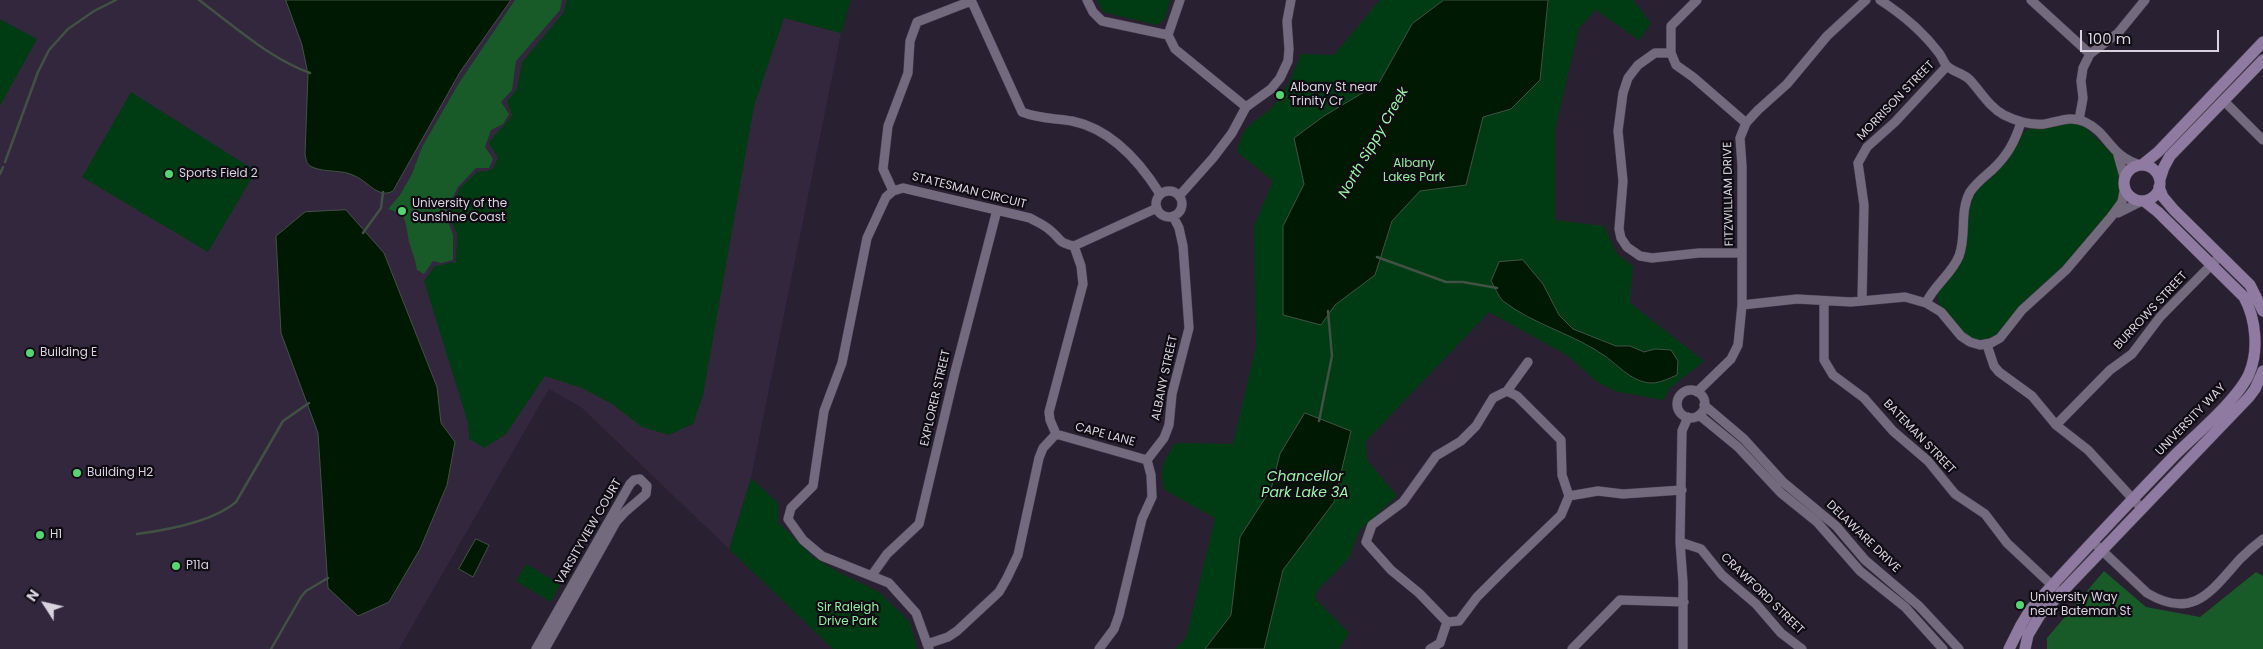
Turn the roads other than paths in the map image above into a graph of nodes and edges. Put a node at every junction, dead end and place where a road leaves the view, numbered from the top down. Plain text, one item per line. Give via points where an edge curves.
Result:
1 (1087, 0) edge
2 (1180, 0) edge
3 (1291, 0) edge
4 (1696, 0) edge
5 (1866, 0) edge
6 (1880, 0) edge
7 (2031, 0) edge
8 (2145, 0) edge
9 (971, 1) edge
10 (1168, 36) junction
11 (2263, 42) edge
12 (1671, 53) junction
13 (2090, 54) junction
14 (2263, 60) edge
15 (1947, 66) junction
16 (2215, 92) junction
17 (2224, 101) junction
18 (1246, 106) junction
19 (2079, 120) junction
20 (2021, 122) junction
21 (1746, 123) junction
22 (2263, 140) edge
23 (2118, 155) junction
24 (2141, 165) junction
25 (2125, 183) junction
26 (2160, 183) junction
27 (893, 191) junction
28 (1160, 194) junction
29 (1180, 195) junction
30 (2143, 201) junction
31 (1157, 208) junction
32 (997, 210) junction
33 (1173, 216) junction
34 (2111, 217) junction
35 (1074, 246) junction
36 (1742, 253) junction
37 (2220, 256) junction
38 (2212, 264) junction
39 (1824, 301) junction
40 (1862, 301) junction
41 (1926, 303) junction
42 (1742, 304) junction
43 (2263, 310) edge
44 (1987, 344) junction
45 (1528, 362) dead end
46 (2250, 369) junction
47 (2263, 372) edge
48 (1507, 392) junction
49 (1697, 392) junction
50 (1704, 405) junction
51 (1699, 415) junction
52 (1688, 418) junction
53 (2056, 425) junction
54 (1056, 434) junction
55 (1148, 460) junction
56 (1682, 490) junction
57 (1569, 496) junction
58 (2132, 499) junction
59 (2142, 509) junction
60 (614, 520) junction
61 (2263, 538) edge
62 (2093, 542) junction
63 (1680, 546) junction
64 (2102, 550) junction
65 (872, 576) junction
66 (2056, 590) junction
67 (1684, 602) junction
68 (563, 609) junction
69 (1447, 622) junction
70 (928, 647) edge
71 (536, 649) edge
72 (545, 649) edge
73 (1099, 649) edge
74 (1430, 649) edge
75 (1572, 649) edge
76 (1683, 649) edge
77 (1802, 649) edge
78 (1943, 649) edge
79 (1959, 649) edge
80 (2009, 649) edge
81 (2025, 649) edge

1 - 10 street via 1102,21
2 - 10 street
3 - 18 street via 1287,21 1290,49 1284,70 1275,85
4 - 12 street via 1671,26
5 - 21 street via 1827,36 1787,84
6 - 15 street via 1901,13
7 - 13 street
8 - 13 street via 2118,32
9 - 27 street via 916,22 910,41 908,73 888,126 883,169
9 - 28 street via 1022,112 1037,118 1073,122 1106,134 1137,164
10 - 18 street via 1175,49
11 - 16 street
12 - 21 street via 1676,65
12 - 36 street via 1655,53 1643,61 1632,71 1622,93 1618,131 1623,181 1621,238 1640,256 1652,258
13 - 19 street via 2083,68
14 - 17 street
15 - 20 street via 1968,78 1999,112
15 - 40 street, MORRISON STREET via 1867,147 1858,163 1864,206
16 - 17 street
16 - 24 street
17 - 22 street
17 - 26 street via 2170,156
18 - 29 street via 1232,133
19 - 20 street via 2041,124
19 - 23 street via 2093,127
20 - 41 street via 2010,149 1970,194 1964,209 1963,244 1958,258
21 - 36 street, FITZWILLIAM DRIVE via 1740,138
23 - 24 street
23 - 25 street
24 - 25 street via 2131,169
24 - 26 street via 2153,169
25 - 30 street via 2131,197
25 - 34 street via 2122,202
26 - 30 street via 2154,196
26 - 37 street via 2168,204
27 - 32 street, STATESMAN CIRCUIT via 903,188
27 - 65 street via 886,197 867,238 842,362 824,411 813,486 791,508 788,519 803,540 822,556
28 - 29 street via 1171,190
28 - 31 street
29 - 33 street via 1182,206
30 - 34 street
30 - 38 street, UNIVERSITY WAY
31 - 33 street via 1163,215
31 - 35 street
32 - 35 street, STATESMAN CIRCUIT via 1030,218 1053,232 1061,243
32 - 65 street, EXPLORER STREET via 919,524 886,554
33 - 55 street, ALBANY STREET via 1183,246 1189,328 1172,394 1169,425
34 - 44 street via 2062,274 2022,310 2000,338
35 - 54 street via 1082,266 1083,284 1049,412
36 - 42 street, FITZWILLIAM DRIVE
37 - 38 street, BURROWS STREET
37 - 43 street via 2250,285
38 - 46 street, UNIVERSITY WAY via 2248,305 2254,346
38 - 53 street, BURROWS STREET via 2160,317 2132,354 2110,370
39 - 40 street
39 - 42 street via 1797,299
39 - 66 street, BATEMAN STREET via 1824,360 1834,375 1864,398 1893,431 1928,461 1955,494 1985,514 2007,543
40 - 41 street via 1905,296
41 - 44 street via 1945,315 1965,340 1973,344
42 - 49 street, FITZWILLIAM DRIVE via 1738,345 1731,359
44 - 53 street via 1999,372 2032,396
45 - 48 street
46 - 47 street
46 - 58 street, UNIVERSITY WAY via 2237,392
47 - 59 street, UNIVERSITY WAY via 2250,397
48 - 57 street via 1517,396 1561,440 1562,475
48 - 69 street via 1494,398 1476,426 1461,441 1436,456 1402,502 1372,526 1366,542
49 - 50 street via 1702,396
49 - 52 street via 1684,392 1678,400 1678,409
50 - 51 street
50 - 79 street, DELAWARE DRIVE via 1744,439 1783,482 1836,526 1865,560 1919,606
51 - 52 street
51 - 78 street, DELAWARE DRIVE via 1738,447 1773,487 1817,522 1860,571 1905,607
52 - 56 street via 1682,431
53 - 58 street via 2088,450
54 - 55 street, CAPE LANE
54 - 70 street via 1043,448 1039,458 1018,555 998,592 957,631
55 - 73 street via 1152,498 1142,519 1120,615
56 - 57 street via 1623,494 1598,490
56 - 63 street
57 - 69 street via 1561,515 1477,597 1459,621
58 - 59 street
58 - 62 street, UNIVERSITY WAY
59 - 64 street, UNIVERSITY WAY
60 - 60 street, VARSITYVIEW COURT via 630,484 640,479 647,486 646,494
60 - 68 street, VARSITYVIEW COURT
61 - 64 street via 2242,556 2209,594 2188,603 2156,599
62 - 64 street
62 - 66 street, UNIVERSITY WAY
63 - 67 street
63 - 77 street, CRAWFORD STREET via 1700,548 1722,575 1756,604 1781,633
64 - 66 street, UNIVERSITY WAY
65 - 70 street via 889,583 916,614
66 - 80 street, UNIVERSITY WAY via 2027,614
66 - 81 street, UNIVERSITY WAY via 2034,623
67 - 75 street via 1620,600
67 - 76 street
68 - 71 street, VARSITYVIEW COURT
68 - 72 street, VARSITYVIEW COURT
69 - 74 street via 1440,643

